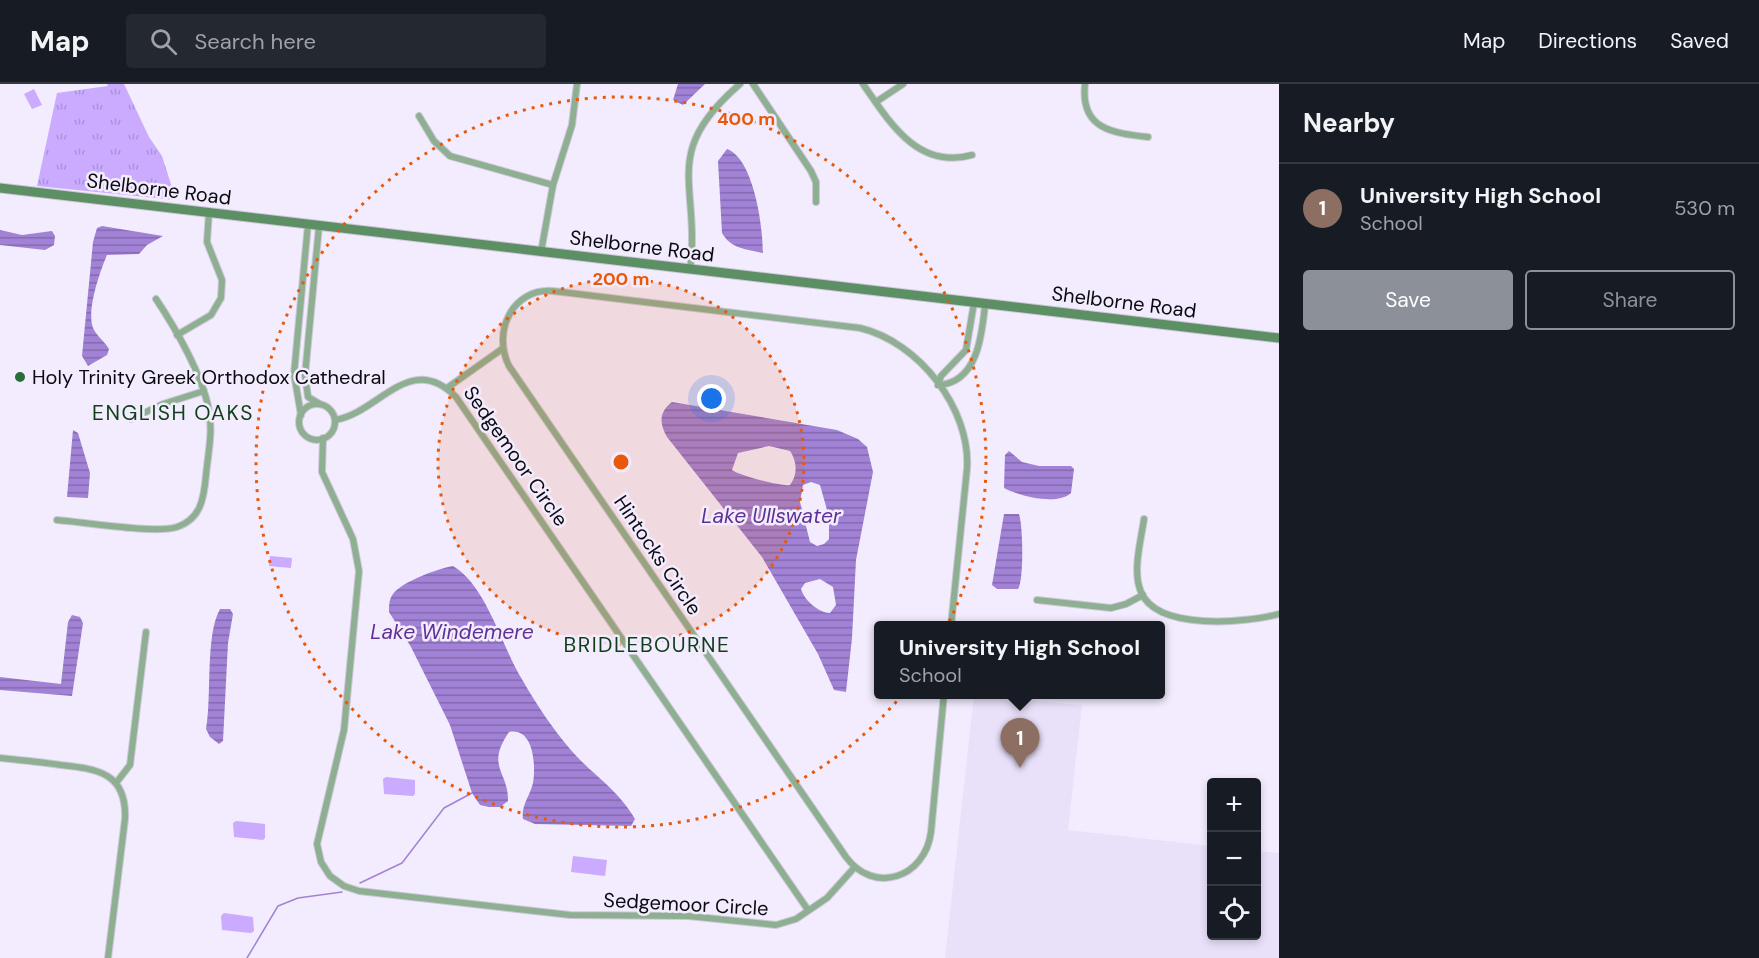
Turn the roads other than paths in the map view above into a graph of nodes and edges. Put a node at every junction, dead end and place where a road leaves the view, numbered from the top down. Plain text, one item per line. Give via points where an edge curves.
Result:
1 (577, 84) edge
2 (740, 84) edge
3 (753, 84) edge
4 (863, 84) edge
5 (903, 84) edge
6 (1084, 84) edge
7 (876, 102) junction
8 (419, 116) dead end
9 (1148, 137) dead end
10 (972, 154) dead end
11 (553, 185) junction
12 (0, 188) edge
13 (816, 202) dead end
14 (208, 212) junction
15 (308, 224) junction
16 (319, 226) junction
17 (541, 252) junction
18 (690, 270) junction
19 (156, 299) dead end
20 (974, 303) junction
21 (985, 305) junction
22 (177, 334) junction
23 (1279, 339) edge
24 (502, 349) junction
25 (938, 385) junction
26 (447, 388) junction
27 (204, 391) junction
28 (320, 404) junction
29 (301, 415) junction
30 (131, 419) dead end
31 (335, 420) junction
32 (323, 438) junction
33 (1144, 519) dead end
34 (57, 520) dead end
35 (1143, 595) junction
36 (1037, 600) dead end
37 (1279, 614) edge
38 (951, 621) edge
39 (146, 632) dead end
40 (944, 699) edge
41 (0, 758) edge
42 (116, 783) junction
43 (854, 868) junction
44 (808, 910) junction
45 (108, 958) edge

1 - 11 street via 572,125
2 - 18 street via 706,118 690,152
3 - 13 street via 811,171 816,182
4 - 7 street
5 - 7 street
6 - 9 street via 1085,105 1098,125 1116,133
7 - 10 street via 896,131 921,150 950,158
8 - 11 street via 430,137 450,156
11 - 17 street
12 - 14 street, Shelborne Road
14 - 15 street, Shelborne Road
14 - 22 street via 207,242 222,280 220,298 211,315
15 - 16 street, Shelborne Road
15 - 29 street via 294,374
16 - 17 street, Shelborne Road
16 - 28 street via 305,375 308,397
17 - 18 street, Shelborne Road
18 - 20 street, Shelborne Road
19 - 22 street
20 - 21 street, Shelborne Road
20 - 25 street via 966,350 941,376
21 - 23 street, Shelborne Road
21 - 25 street via 977,354 948,385
22 - 27 street
24 - 25 street via 505,322 514,308 535,293 553,291 868,330 902,346
24 - 26 street
24 - 43 street, Hintocks Circle via 516,375
25 - 38 street via 960,419 967,451
26 - 31 street, Sedgemoor Circle via 428,381 406,382 350,416
26 - 44 street, Sedgemoor Circle via 460,401
27 - 30 street
27 - 34 street via 210,430 204,495 200,509 189,520 166,529
28 - 29 street via 307,408
28 - 31 street via 328,408
29 - 32 street via 303,432 310,438
31 - 32 street via 333,429
32 - 44 street, Sedgemoor Circle via 322,472 353,539 359,571 344,730 317,838 318,855 330,876 359,891 570,915 688,916 776,925 796,919
33 - 35 street via 1137,576
35 - 36 street via 1111,608
35 - 37 street via 1154,608 1172,616 1235,622
39 - 42 street via 130,765
40 - 43 street via 926,851 911,869 894,877 872,876
41 - 42 street via 93,769
42 - 45 street via 125,812
43 - 44 street via 831,894

